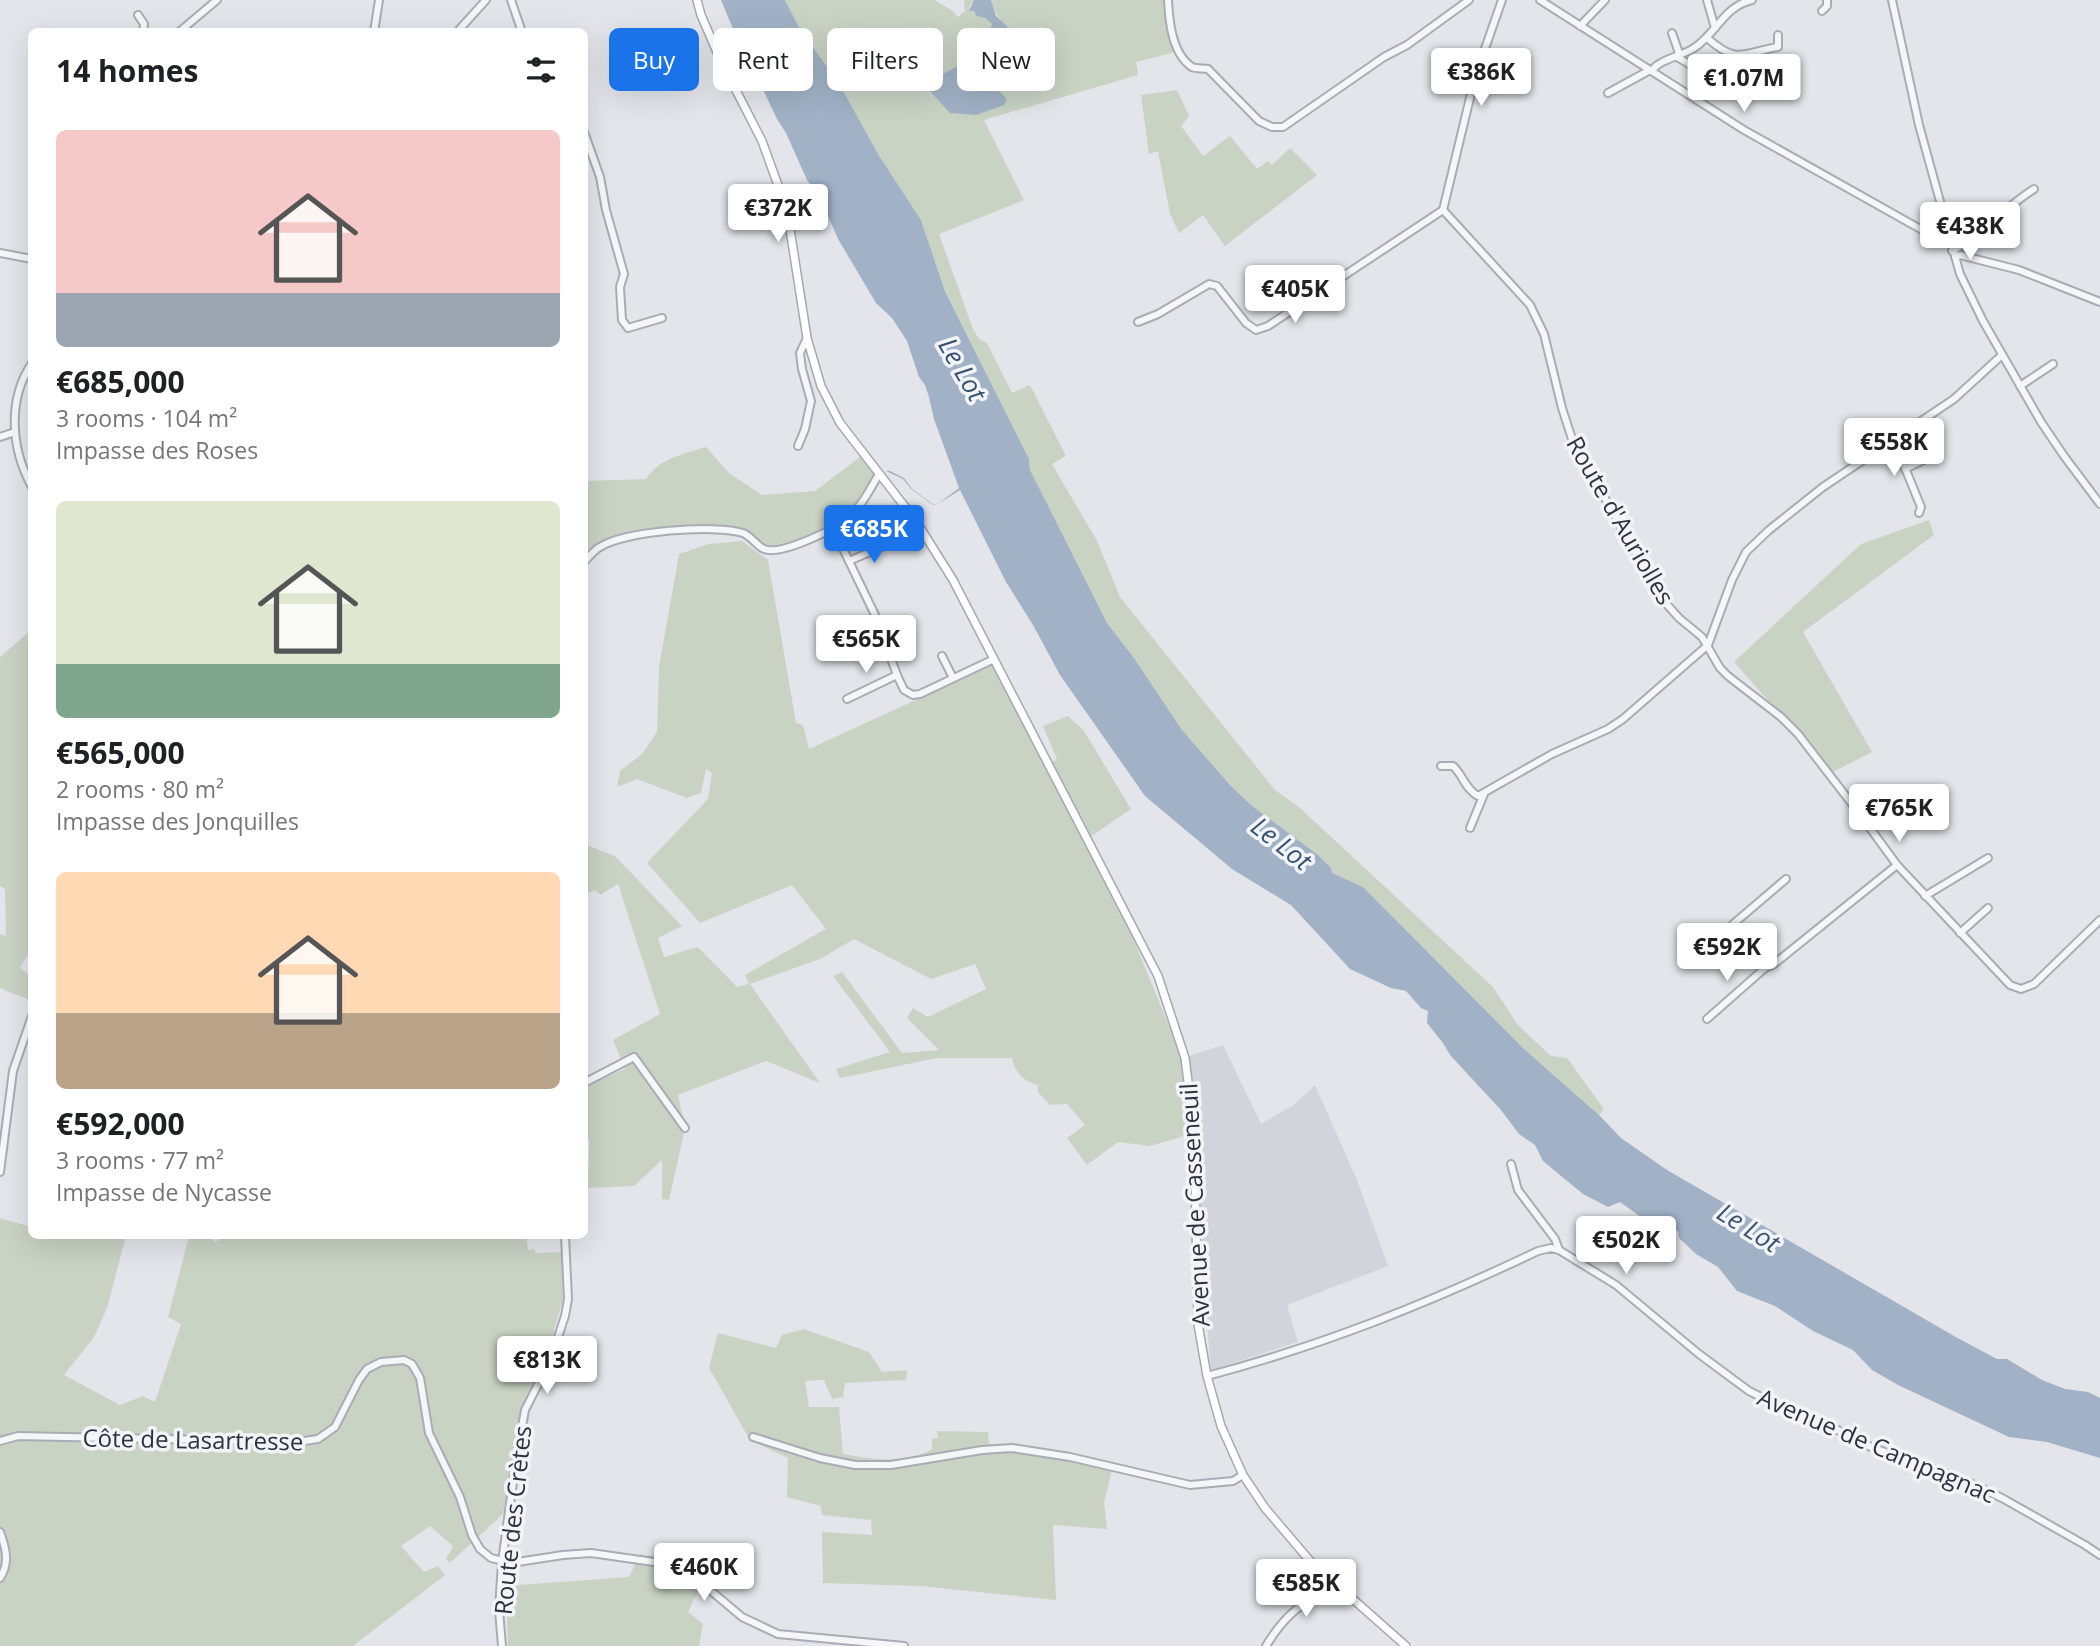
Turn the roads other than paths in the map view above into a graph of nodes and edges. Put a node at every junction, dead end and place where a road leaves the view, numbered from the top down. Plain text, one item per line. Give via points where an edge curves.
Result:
1 (217, 0) edge
2 (379, 0) edge
3 (486, 0) edge
4 (511, 0) edge
5 (696, 0) edge
6 (1168, 0) edge
7 (1469, 0) edge
8 (1502, 0) edge
9 (1540, 0) edge
10 (1605, 0) edge
11 (1707, 0) edge
12 (1752, 0) edge
13 (1826, 0) edge
14 (1892, 0) edge
15 (1822, 11) dead end
16 (138, 15) dead end
17 (1580, 26) junction
18 (144, 28) edge
19 (184, 28) edge
20 (375, 28) edge
21 (461, 28) edge
22 (521, 28) edge
23 (1715, 28) junction
24 (1672, 33) dead end
25 (1778, 34) dead end
26 (1707, 38) junction
27 (1678, 56) junction
28 (1694, 67) dead end
29 (1650, 71) junction
30 (1608, 93) dead end
31 (588, 143) edge
32 (2034, 189) dead end
33 (1443, 210) junction
34 (1950, 242) junction
35 (0, 253) edge
36 (1954, 254) junction
37 (28, 258) edge
38 (2100, 302) edge
39 (662, 318) dead end
40 (1138, 322) dead end
41 (807, 338) junction
42 (2002, 355) junction
43 (2053, 364) dead end
44 (28, 370) edge
45 (2020, 386) junction
46 (15, 432) junction
47 (0, 437) edge
48 (1894, 441) junction
49 (798, 446) dead end
50 (1936, 454) dead end
51 (1905, 469) junction
52 (879, 474) junction
53 (28, 477) edge
54 (2100, 504) edge
55 (1919, 513) dead end
56 (833, 528) junction
57 (888, 544) dead end
58 (588, 558) edge
59 (849, 561) junction
60 (877, 620) junction
61 (833, 640) dead end
62 (1708, 645) junction
63 (942, 656) dead end
64 (994, 659) junction
65 (897, 676) junction
66 (953, 678) junction
67 (847, 699) dead end
68 (1441, 766) dead end
69 (1484, 794) junction
70 (1470, 828) dead end
71 (1988, 858) dead end
72 (1897, 865) junction
73 (1786, 879) dead end
74 (1925, 896) junction
75 (1988, 908) dead end
76 (2100, 920) edge
77 (1960, 933) junction
78 (1765, 968) junction
79 (1707, 1019) dead end
80 (28, 1027) edge
81 (588, 1081) edge
82 (685, 1128) dead end
83 (1511, 1164) dead end
84 (0, 1172) edge
85 (565, 1239) edge
86 (1559, 1250) junction
87 (1207, 1376) junction
88 (752, 1437) dead end
89 (0, 1441) edge
90 (1243, 1475) junction
91 (0, 1532) edge
92 (2100, 1555) edge
93 (502, 1562) junction
94 (0, 1578) edge
95 (1336, 1583) junction
96 (502, 1646) edge
97 (904, 1646) edge
98 (1266, 1646) edge
99 (1406, 1646) edge

1 - 19 street
2 - 20 street
3 - 21 street
4 - 22 street
5 - 41 main road, Avenue de Casseneuil via 762,141 787,211
6 - 7 street via 1173,37 1189,65 1208,69 1259,121 1272,127 1283,127
8 - 33 street via 1475,77
9 - 17 street
10 - 17 street
11 - 23 street
12 - 23 street via 1726,13
13 - 15 street
14 - 34 street
16 - 18 street
17 - 29 street
23 - 26 street
24 - 27 street
25 - 26 street via 1778,47 1743,56 1733,56
26 - 27 street
27 - 28 street
27 - 29 street
29 - 30 street
29 - 34 street via 1744,131
31 - 39 street via 624,274 622,320 628,328
32 - 36 street
33 - 40 street via 1268,326 1256,330 1246,323 1217,286 1209,284
33 - 62 street, Route d'Auriolles via 1530,305 1544,334 1573,442 1662,599
34 - 36 street
35 - 37 street
36 - 38 street via 2019,271
36 - 42 street via 1969,294
41 - 49 street via 800,353 811,401
41 - 52 main road, Avenue de Casseneuil via 821,386 840,423
42 - 45 street
42 - 48 street via 1954,399
43 - 45 street
44 - 46 street via 19,385
45 - 54 street
46 - 47 street
46 - 53 street
48 - 51 street
48 - 62 street via 1797,506 1746,552
50 - 51 street
51 - 55 street via 1921,507
52 - 56 street via 859,506
52 - 64 main road, Avenue de Casseneuil via 952,578
56 - 58 street via 784,550 764,549 744,533 703,529 646,533 600,547
56 - 59 street
57 - 59 street
59 - 60 street
60 - 61 street
60 - 65 street
62 - 69 street via 1608,729 1552,754
62 - 72 street, Route d'Auriolles via 1728,676 1798,734
63 - 66 street
64 - 66 street
64 - 87 main road, Avenue de Casseneuil via 1158,976 1185,1058 1194,1128 1198,1324
65 - 66 street via 905,691 913,695
65 - 67 street
68 - 69 street via 1452,766 1474,794
69 - 70 street
71 - 74 street
72 - 74 street, Route d'Auriolles
72 - 78 street
73 - 78 street via 1732,925 1731,934
74 - 77 street, Route d'Auriolles
75 - 77 street
76 - 77 street, Route d'Auriolles via 2034,984 2021,989 2010,985
78 - 79 street
80 - 84 street via 13,1070
81 - 82 street via 634,1057
83 - 86 street via 1518,1190
85 - 93 street, Route des Crètes via 565,1316 550,1361 525,1410
86 - 87 street via 1538,1251 1336,1338
86 - 92 street, Avenue de Campagnac via 1616,1285 1749,1391 1871,1447 1964,1480
87 - 90 main road, Avenue de Casseneuil via 1221,1426
88 - 90 street via 855,1465 891,1465 1012,1448 1190,1485 1233,1481
89 - 93 street, Côte de Lasartresse via 18,1436 312,1441 335,1427 367,1369 389,1360 404,1360 420,1378 429,1433 460,1497 475,1542 486,1555
90 - 95 main road, Avenue de Casseneuil via 1311,1562
91 - 94 street via 6,1555
93 - 96 street, Route des Crètes
93 - 97 street via 591,1553 662,1563 691,1574 742,1617 778,1634
95 - 98 street via 1292,1612
95 - 99 main road, Avenue de Casseneuil

